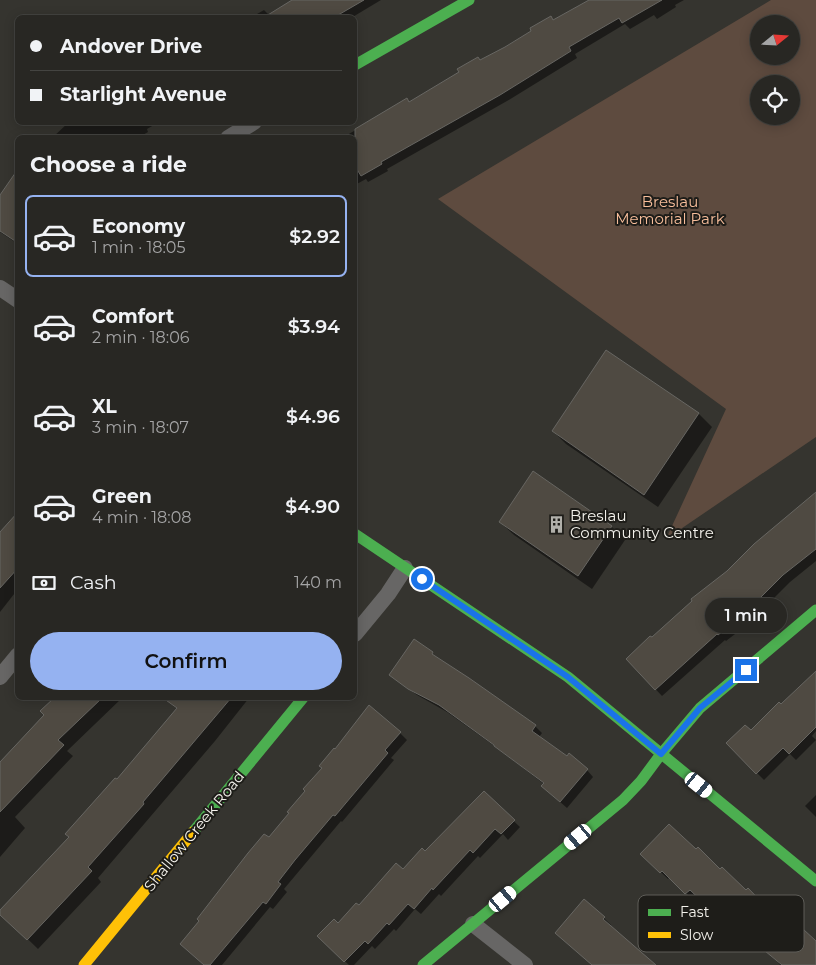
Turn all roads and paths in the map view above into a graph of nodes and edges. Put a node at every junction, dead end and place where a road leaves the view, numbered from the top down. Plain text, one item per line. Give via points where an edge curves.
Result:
1 (470, 0) edge
2 (357, 64) edge
3 (249, 125) edge
4 (233, 135) edge
5 (0, 288) edge
6 (15, 298) edge
7 (357, 535) edge
8 (405, 568) junction
9 (816, 610) edge
10 (357, 632) edge
11 (15, 659) edge
12 (0, 677) edge
13 (301, 700) edge
14 (661, 754) junction
15 (816, 881) edge
16 (473, 924) junction
17 (84, 965) edge
18 (423, 965) edge
19 (525, 965) edge

1 - 2 street
3 - 4 street
5 - 6 street
7 - 8 street
8 - 10 street
8 - 14 street via 568,677
9 - 14 street via 700,708
11 - 12 street
13 - 17 street, Shallow Creek Road
14 - 15 street
14 - 16 street via 623,800
16 - 18 street
16 - 19 street

